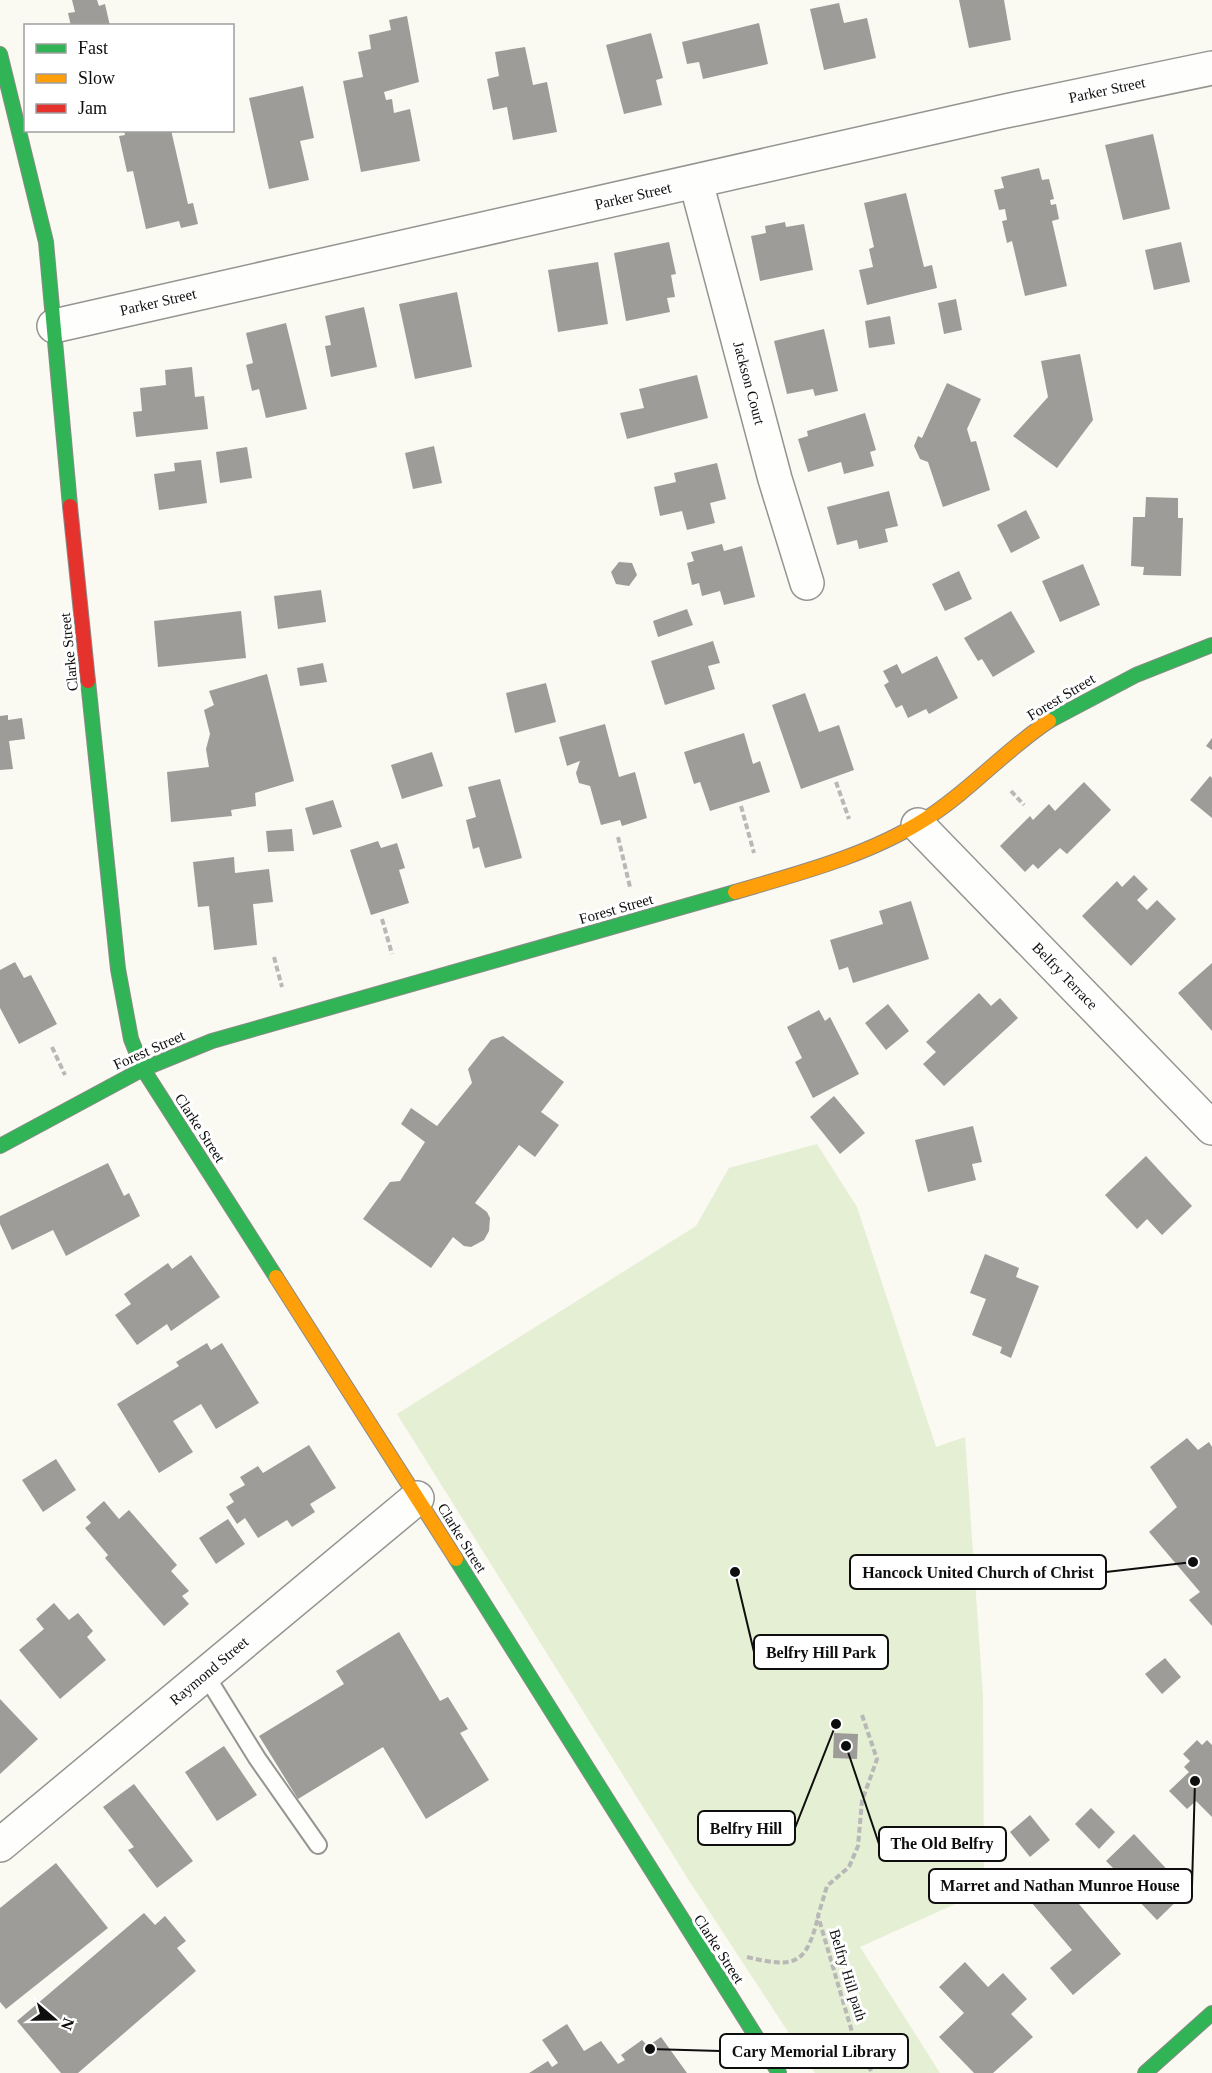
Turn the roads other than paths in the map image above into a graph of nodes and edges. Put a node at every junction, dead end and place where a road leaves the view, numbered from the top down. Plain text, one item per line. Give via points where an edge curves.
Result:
1 (0, 54) edge
2 (1212, 68) edge
3 (696, 182) junction
4 (54, 327) junction
5 (807, 583) dead end
6 (1212, 645) edge
7 (918, 825) junction
8 (143, 1069) junction
9 (1212, 1128) edge
10 (0, 1146) edge
11 (417, 1498) junction
12 (205, 1674) junction
13 (0, 1845) edge
14 (318, 1845) dead end
15 (1212, 2013) edge
16 (779, 2073) edge
17 (1145, 2073) edge

1 - 4 street, Clarke Street via 46,242
2 - 3 street, Parker Street
3 - 4 street, Parker Street
3 - 5 street, Jackson Court via 775,479
4 - 8 street, Clarke Street via 118,969 126,1018
6 - 7 street, Forest Street via 1124,679 1040,727
7 - 8 street, Forest Street via 879,844 793,875 212,1041
7 - 9 street, Belfry Terrace
8 - 10 street, Forest Street
8 - 11 street, Clarke Street
11 - 12 street, Raymond Street
11 - 16 street, Clarke Street
12 - 13 street, Raymond Street
12 - 14 lane
15 - 17 street

